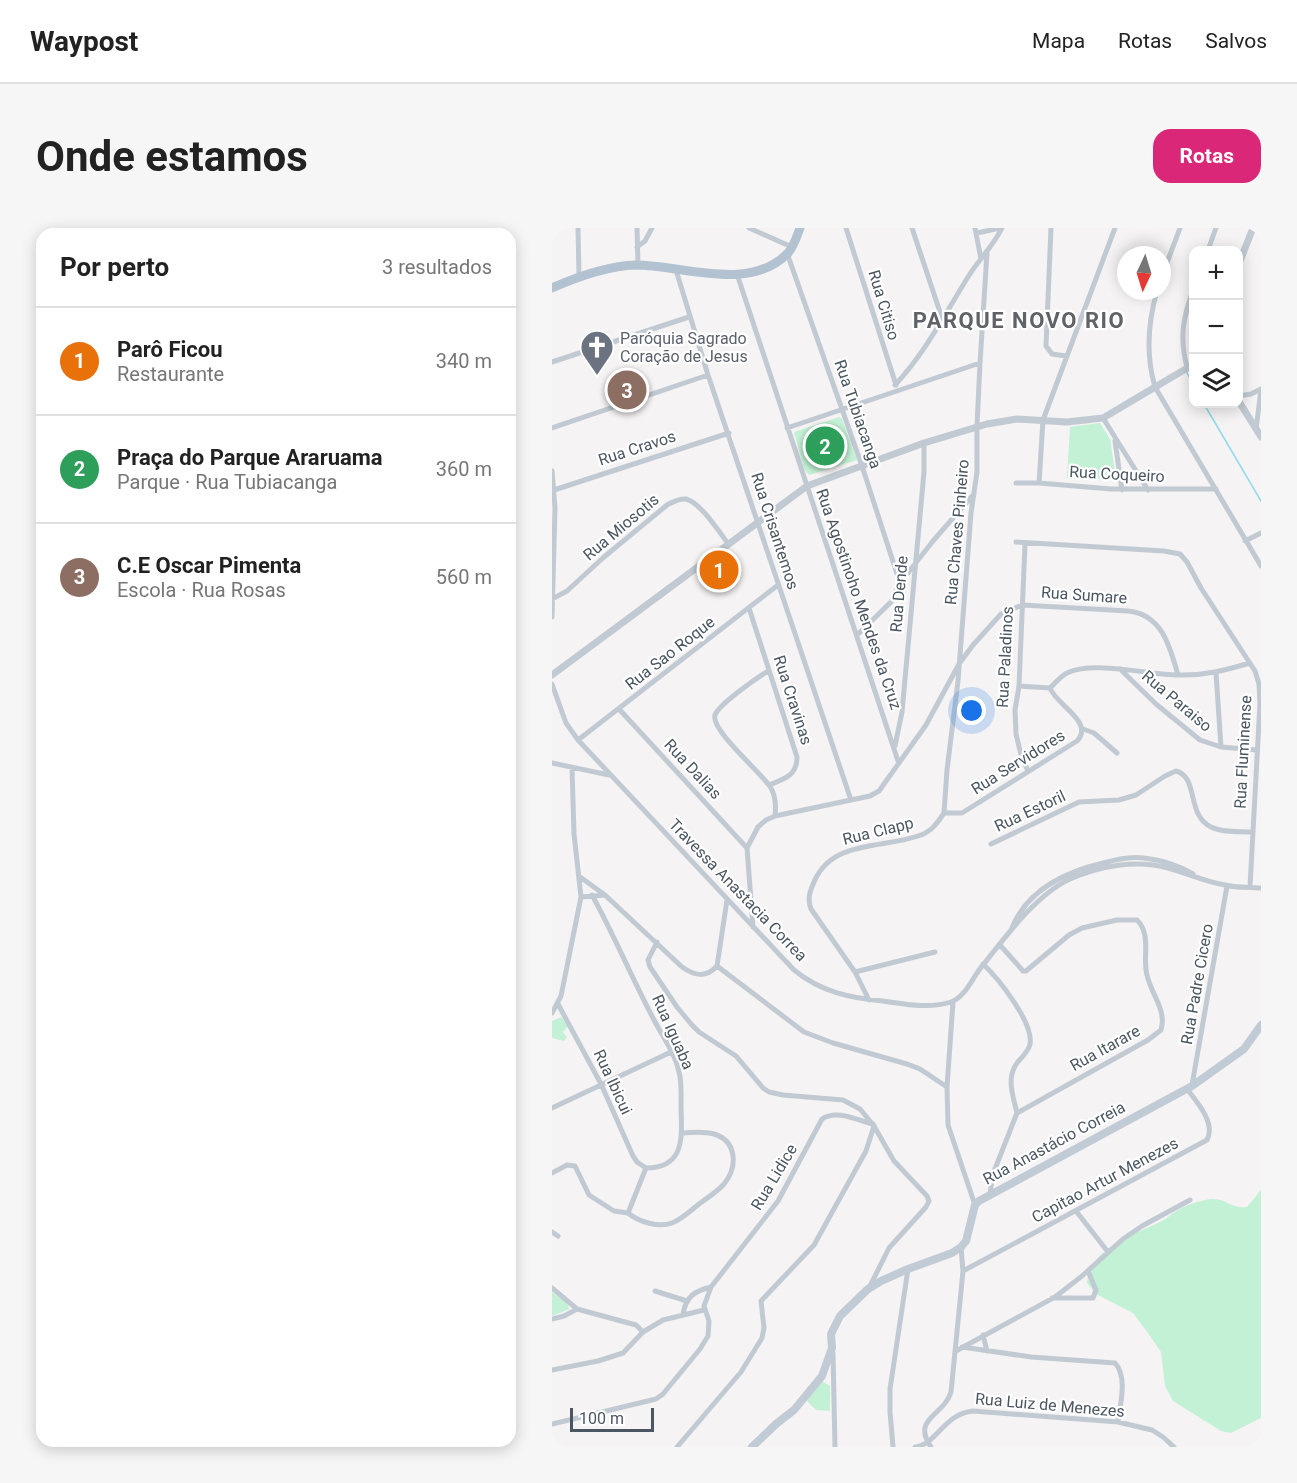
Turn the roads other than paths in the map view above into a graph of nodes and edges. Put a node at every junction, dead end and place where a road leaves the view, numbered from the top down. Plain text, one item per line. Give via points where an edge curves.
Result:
1 (578, 228) edge
2 (637, 228) edge
3 (652, 228) edge
4 (748, 228) edge
5 (800, 228) edge
6 (912, 228) edge
7 (1001, 228) edge
8 (1051, 228) edge
9 (1115, 228) edge
10 (1180, 228) edge
11 (1216, 228) edge
12 (1253, 228) edge
13 (854, 229) edge
14 (990, 229) edge
15 (847, 231) edge
16 (976, 231) edge
17 (1209, 246) edge
18 (637, 247) junction
19 (790, 250) junction
20 (1171, 252) edge
21 (987, 253) junction
22 (1243, 255) edge
23 (981, 259) junction
24 (638, 265) junction
25 (676, 270) junction
26 (737, 274) junction
27 (579, 277) junction
28 (552, 288) edge
29 (1155, 300) edge
30 (1190, 300) edge
31 (690, 317) junction
32 (942, 318) junction
33 (1066, 357) junction
34 (552, 362) edge
35 (980, 363) junction
36 (1189, 364) edge
37 (1189, 367) edge
38 (708, 375) junction
39 (896, 387) junction
40 (1155, 387) junction
41 (1261, 389) edge
42 (1243, 397) edge
43 (1243, 405) edge
44 (841, 409) junction
45 (1103, 418) junction
46 (1043, 420) junction
47 (977, 426) junction
48 (552, 428) edge
49 (788, 428) junction
50 (1256, 429) junction
51 (729, 433) junction
52 (1261, 437) edge
53 (1115, 439) junction
54 (924, 443) junction
55 (862, 466) junction
56 (552, 471) edge
57 (1016, 483) dead end
58 (1039, 483) junction
59 (807, 486) junction
60 (1216, 489) junction
61 (554, 490) junction
62 (1122, 490) junction
63 (1148, 490) junction
64 (974, 494) junction
65 (958, 510) junction
66 (971, 513) junction
67 (759, 523) junction
68 (1261, 533) edge
69 (553, 538) edge
70 (1245, 541) junction
71 (917, 542) junction
72 (1016, 542) dead end
73 (1025, 544) junction
74 (729, 545) junction
75 (929, 546) junction
76 (915, 564) junction
77 (1261, 566) edge
78 (900, 583) junction
79 (778, 585) junction
80 (553, 599) edge
81 (1022, 604) junction
82 (749, 608) junction
83 (552, 617) edge
84 (857, 636) junction
85 (1250, 663) junction
86 (959, 664) junction
87 (1120, 669) junction
88 (768, 671) junction
89 (1216, 673) junction
90 (552, 675) edge
91 (1178, 675) junction
92 (552, 684) edge
93 (1019, 686) junction
94 (1050, 688) junction
95 (619, 710) junction
96 (1083, 729) junction
97 (578, 740) junction
98 (895, 747) junction
99 (1221, 747) junction
100 (1257, 750) junction
101 (1117, 753) dead end
102 (898, 761) junction
103 (552, 764) edge
104 (572, 768) junction
105 (1028, 771) junction
106 (611, 776) junction
107 (769, 785) junction
108 (851, 800) junction
109 (944, 813) junction
110 (775, 816) junction
111 (1253, 831) junction
112 (991, 844) dead end
113 (747, 848) junction
114 (580, 877) junction
115 (1227, 886) junction
116 (1250, 887) junction
117 (1261, 888) edge
118 (592, 895) junction
119 (605, 895) junction
120 (581, 897) junction
121 (727, 900) junction
122 (753, 927) junction
123 (657, 942) junction
124 (1000, 945) junction
125 (935, 952) dead end
126 (983, 964) junction
127 (717, 966) junction
128 (855, 972) junction
129 (870, 1000) junction
130 (953, 1002) junction
131 (558, 1004) junction
132 (552, 1013) edge
133 (1260, 1030) edge
134 (671, 1052) junction
135 (600, 1084) junction
136 (947, 1087) junction
137 (1190, 1087) junction
138 (552, 1108) edge
139 (1017, 1113) junction
140 (874, 1125) junction
141 (682, 1133) junction
142 (646, 1168) junction
143 (552, 1173) edge
144 (990, 1194) junction
145 (1191, 1200) dead end
146 (975, 1205) junction
147 (1076, 1211) junction
148 (628, 1213) junction
149 (552, 1232) edge
150 (558, 1236) dead end
151 (961, 1247) junction
152 (1108, 1252) junction
153 (908, 1269) junction
154 (963, 1271) junction
155 (1088, 1271) junction
156 (711, 1287) junction
157 (552, 1288) edge
158 (868, 1289) junction
159 (655, 1291) dead end
160 (1052, 1298) junction
161 (687, 1301) junction
162 (704, 1308) junction
163 (577, 1309) junction
164 (683, 1314) junction
165 (552, 1319) edge
166 (643, 1332) junction
167 (983, 1335) junction
168 (957, 1336) junction
169 (968, 1344) junction
170 (962, 1347) junction
171 (832, 1348) junction
172 (956, 1351) junction
173 (987, 1351) junction
174 (552, 1370) edge
175 (1118, 1422) junction
176 (552, 1424) edge
177 (929, 1445) edge
178 (678, 1446) edge
179 (669, 1447) edge
180 (753, 1447) edge
181 (835, 1447) edge
182 (893, 1447) edge
183 (915, 1447) edge
184 (1174, 1447) edge

1 - 27 street
2 - 18 street
3 - 18 street
4 - 19 street
5 - 19 main road
6 - 32 street
7 - 14 street
7 - 21 street
8 - 33 street via 1046,346 1052,354
9 - 33 street
10 - 20 street
11 - 17 street
12 - 22 street
13 - 15 street
14 - 16 street
15 - 39 street, Rua Citiso
16 - 23 street
18 - 24 street
19 - 26 main road via 776,262
19 - 44 street, Rua Tubiacanga
21 - 23 street
21 - 35 street, Rua Chaves Pinheiro
23 - 32 street
24 - 25 main road
24 - 27 main road
25 - 26 main road
25 - 31 street, Rua Crisantemos
26 - 49 street, Rua Agostinoho Mendes da Cruz
27 - 28 main road
29 - 40 street via 1149,354
30 - 36 street via 1182,328 1183,354
31 - 34 street
31 - 38 street, Rua Crisantemos
32 - 39 street
33 - 46 street
35 - 39 street
35 - 47 street, Rua Chaves Pinheiro
37 - 40 street
38 - 48 street
38 - 51 street, Rua Crisantemos
39 - 44 street
40 - 45 street
40 - 60 street
41 - 42 street
41 - 50 street
43 - 50 street
44 - 49 street
44 - 55 street, Rua Tubiacanga
45 - 46 street via 1082,422
45 - 53 street
46 - 47 street via 1017,418
46 - 58 street
47 - 54 street
47 - 64 street, Rua Chaves Pinheiro
49 - 59 street, Rua Agostinoho Mendes da Cruz
50 - 52 street
51 - 61 street, Rua Cravos
51 - 67 street, Rua Crisantemos
53 - 62 street
53 - 63 street
54 - 55 street
54 - 71 street, Rua Dende
55 - 59 street
55 - 78 street, Rua Tubiacanga
56 - 61 street
57 - 58 street, Rua Coqueiro
58 - 62 street, Rua Coqueiro
59 - 67 street
59 - 84 street, Rua Agostinoho Mendes da Cruz
60 - 63 street, Rua Coqueiro
60 - 70 street
61 - 69 street
62 - 63 street, Rua Coqueiro
64 - 65 street
64 - 66 street, Rua Chaves Pinheiro
65 - 66 street
65 - 75 street
66 - 86 street, Rua Chaves Pinheiro
67 - 74 street
67 - 79 street, Rua Crisantemos
68 - 70 street
69 - 80 street
70 - 77 street
71 - 75 street
71 - 76 street, Rua Dende
72 - 73 street, Rua Fluminense
73 - 81 street, Rua Paladinos
73 - 85 street, Rua Fluminense via 1180,554
74 - 80 street, Rua Miosotis via 694,503 675,501
74 - 90 street
75 - 76 street
76 - 78 street
76 - 98 street, Rua Dende via 902,712
78 - 84 street via 891,602
79 - 82 street, Rua Sao Roque
79 - 108 street, Rua Crisantemos
80 - 83 street
81 - 86 street via 1001,614
81 - 91 street, Rua Sumare via 1145,615 1161,631
81 - 93 street, Rua Paladinos
82 - 88 street, Rua Cravinas
82 - 95 street, Rua Sao Roque
84 - 98 street, Rua Agostinoho Mendes da Cruz
85 - 89 street
85 - 100 street, Rua Fluminense via 1260,696
86 - 102 street via 926,725
86 - 109 street, Rua Chaves Pinheiro
87 - 91 street
87 - 94 street via 1070,672
87 - 99 street, Rua Paraiso via 1189,732 1205,743
88 - 107 street, Rua Cravinas via 797,757 792,774
88 - 107 street via 722,707 714,721
89 - 91 street
89 - 99 street
92 - 97 street, Travessa Anastacia Correa via 566,723
93 - 94 street
93 - 105 street, Rua Paladinos via 1016,734
94 - 96 street, Rua Servidores via 1054,698
95 - 97 street, Rua Sao Roque
95 - 113 street, Rua Dalias
96 - 101 street via 1094,733
96 - 105 street, Rua Servidores via 1077,741
97 - 106 street, Travessa Anastacia Correa
98 - 102 street, Rua Agostinoho Mendes da Cruz
99 - 100 street, Rua Paraiso
100 - 111 street, Rua Fluminense
102 - 108 street via 879,791
103 - 104 street
104 - 106 street
104 - 114 street
105 - 109 street, Rua Servidores via 962,813
106 - 121 street, Travessa Anastacia Correa
107 - 110 street
108 - 110 street
109 - 128 street, Rua Clapp via 925,834 843,852 826,862 819,872 808,896 811,909
110 - 113 street via 759,827
111 - 112 street, Rua Estoril via 1221,830 1206,824 1195,807 1188,779 1176,771 1136,795 1079,802
111 - 116 street, Rua Fluminense
113 - 122 street
114 - 119 street
114 - 120 street
115 - 116 street
115 - 124 street via 1174,865 1143,858 1089,866 1066,874 1041,890
115 - 137 street, Rua Padre Cicero
116 - 117 street
118 - 119 street
118 - 120 street
118 - 134 street, Rua Iguaba
119 - 123 street
120 - 131 street
121 - 122 street, Travessa Anastacia Correa
121 - 127 street
122 - 129 street, Travessa Anastacia Correa via 815,986
123 - 127 street via 690,972 706,974
123 - 140 street via 648,963 677,1007 699,1032 736,1056 763,1088 783,1095 843,1100 860,1109
124 - 126 street
124 - 139 street, Rua Itarare via 1026,971 1082,928 1137,920 1144,931 1146,975 1163,1017 1161,1030 1148,1040
125 - 128 street
126 - 130 street
126 - 139 street via 1020,1013 1030,1036 1030,1045 1011,1075
127 - 136 street via 804,1032 920,1069
128 - 129 street, Rua Clapp
129 - 130 street, Travessa Anastacia Correa via 921,1005
130 - 136 street
131 - 132 street
131 - 135 street, Rua Ibicui
133 - 137 main road, Rua Anastácio Correia via 1244,1049
134 - 135 street
134 - 141 street, Rua Iguaba via 680,1072
135 - 138 street
135 - 142 street, Rua Ibicui via 633,1156
136 - 146 street via 950,1132
137 - 144 main road, Rua Anastácio Correia
137 - 147 street, Capitao Artur Menezes via 1206,1117 1210,1130 1207,1140
139 - 144 street via 993,1174
140 - 156 street, Rua Lidice via 837,1115 822,1119 778,1201
140 - 158 street via 894,1161 928,1201 889,1248
140 - 178 street via 866,1151 814,1245 761,1302 762,1338 741,1372
141 - 142 street, Rua Iguaba via 673,1159 659,1167
141 - 148 street via 706,1132 724,1138 734,1155 725,1182 670,1223 642,1221
142 - 148 street
143 - 148 street via 575,1166 593,1198 614,1211
144 - 146 main road, Rua Anastácio Correia
145 - 152 street via 1142,1226
146 - 151 main road, Rua Anastácio Correia
147 - 152 street
147 - 154 street, Capitao Artur Menezes
149 - 150 street
151 - 153 main road
151 - 154 street
152 - 155 street
153 - 158 main road
153 - 182 street via 890,1389
154 - 168 street
155 - 160 street
155 - 160 street via 1096,1288 1094,1298
156 - 161 street, Rua Lidice via 694,1292
156 - 162 street, Rua Lidice
157 - 163 street
158 - 171 main road via 840,1316 831,1334
159 - 161 street
160 - 167 street
161 - 164 street
162 - 164 street
162 - 176 street via 708,1336 660,1397
163 - 165 street
163 - 166 street via 636,1325
164 - 166 street
166 - 174 street via 623,1353
167 - 169 street
167 - 173 street
168 - 169 street
168 - 172 street
169 - 170 street
170 - 172 street
170 - 173 street
171 - 180 main road via 822,1376 794,1410
171 - 181 street
172 - 177 street via 950,1396 924,1427
173 - 175 street via 1115,1364 1122,1381
175 - 177 street, Rua Luiz de Menezes via 973,1411 946,1423
175 - 184 street, Rua Luiz de Menezes via 1157,1432
177 - 183 street
178 - 179 street

